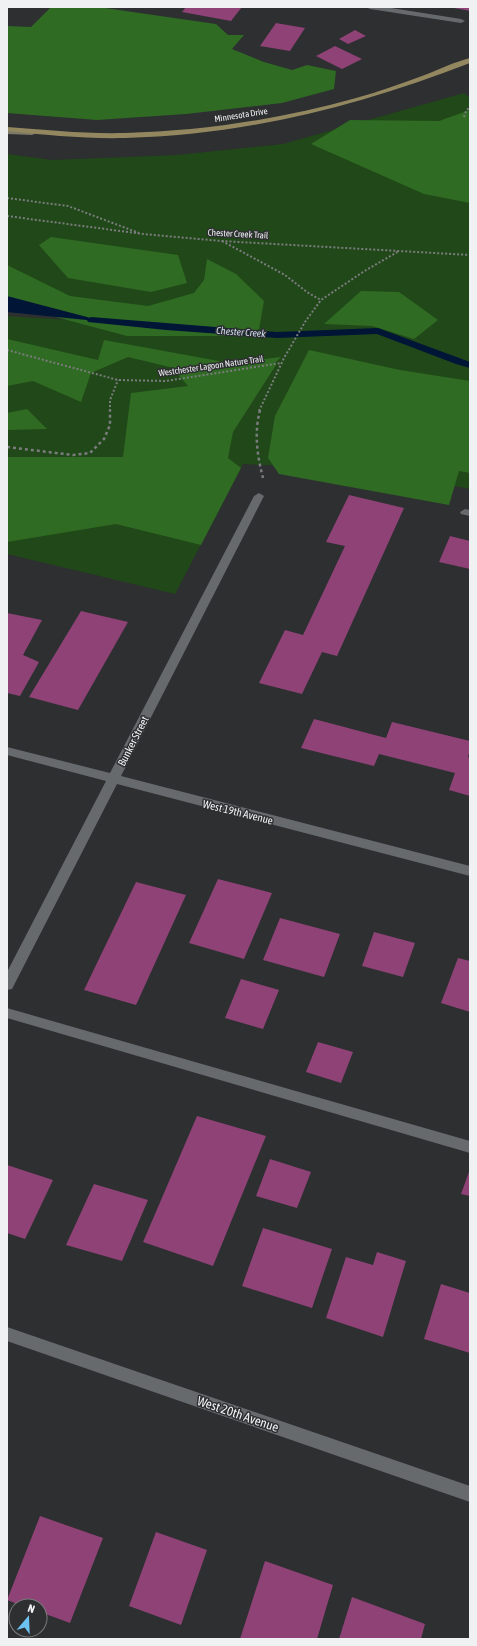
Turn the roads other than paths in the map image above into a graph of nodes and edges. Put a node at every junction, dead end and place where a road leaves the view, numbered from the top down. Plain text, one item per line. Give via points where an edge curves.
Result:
1 (370, 7) edge
2 (461, 21) dead end
3 (470, 60) edge
4 (7, 130) edge
5 (34, 133) joint
6 (259, 496) road end
7 (7, 751) edge
8 (113, 780) junction
9 (470, 871) edge
10 (7, 985) edge
11 (7, 1014) edge
12 (470, 1147) edge
13 (7, 1334) edge
14 (470, 1494) edge

1 - 2 street
3 - 5 main road, Minnesota Drive via 428,78 282,119 204,131 156,134
4 - 5 main road
6 - 8 street, Bunker Street
7 - 8 street, West 19th Avenue
8 - 9 street, West 19th Avenue
8 - 10 street, Bunker Street
11 - 12 street
13 - 14 street, West 20th Avenue

